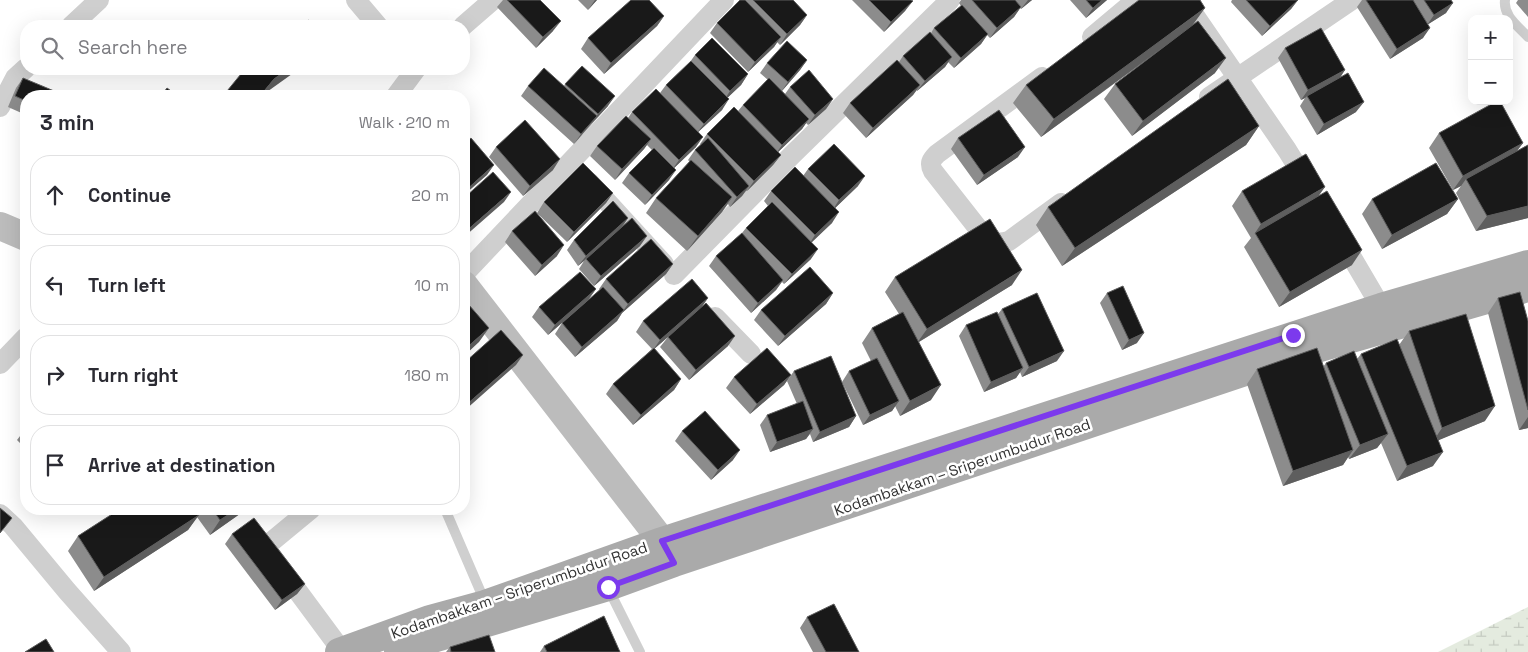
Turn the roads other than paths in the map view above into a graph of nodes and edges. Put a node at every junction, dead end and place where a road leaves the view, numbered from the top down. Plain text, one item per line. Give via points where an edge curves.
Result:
1 (99, 0) edge
2 (356, 0) edge
3 (493, 0) edge
4 (724, 0) edge
5 (950, 0) edge
6 (1136, 0) edge
7 (1184, 0) edge
8 (1352, 0) edge
9 (1505, 0) edge
10 (77, 20) edge
11 (373, 20) edge
12 (470, 21) edge
13 (1528, 37) edge
14 (1079, 49) edge
15 (1056, 67) edge
16 (20, 73) edge
17 (410, 75) edge
18 (1237, 77) junction
19 (400, 90) edge
20 (1198, 105) edge
21 (0, 107) edge
22 (570, 162) junction
23 (1080, 190) edge
24 (1317, 199) edge
25 (1332, 224) edge
26 (0, 226) edge
27 (20, 234) edge
28 (1528, 264) edge
29 (470, 268) edge
30 (674, 275) junction
31 (1528, 288) edge
32 (470, 293) edge
33 (1385, 317) junction
34 (20, 343) edge
35 (751, 354) dead end
36 (0, 364) edge
37 (0, 514) edge
38 (304, 515) edge
39 (447, 515) edge
40 (668, 552) junction
41 (608, 587) junction
42 (485, 604) junction
43 (340, 651) edge
44 (122, 652) edge
45 (398, 652) edge
46 (640, 652) edge

1 - 10 street
2 - 11 street
3 - 12 street
4 - 22 street
5 - 30 street
6 - 14 street
7 - 18 street
8 - 18 street
9 - 13 lane via 1506,14
15 - 23 street via 937,154 931,159 930,166 970,234 1001,244
16 - 21 street
17 - 19 street
18 - 20 street
18 - 24 street
22 - 29 street
22 - 30 street
25 - 33 street
26 - 27 street
28 - 33 main road, Kodambakkam – Sriperumbudur Road
30 - 35 street
31 - 33 main road, Kodambakkam – Sriperumbudur Road
32 - 40 street
33 - 40 main road, Kodambakkam – Sriperumbudur Road
34 - 36 street
37 - 44 street
38 - 43 street via 265,547
39 - 42 lane
40 - 41 main road, Kodambakkam – Sriperumbudur Road
40 - 42 main road, Kodambakkam – Sriperumbudur Road via 600,562
41 - 45 main road, Kodambakkam – Sriperumbudur Road
41 - 46 lane
42 - 43 main road, Kodambakkam – Sriperumbudur Road via 430,619

